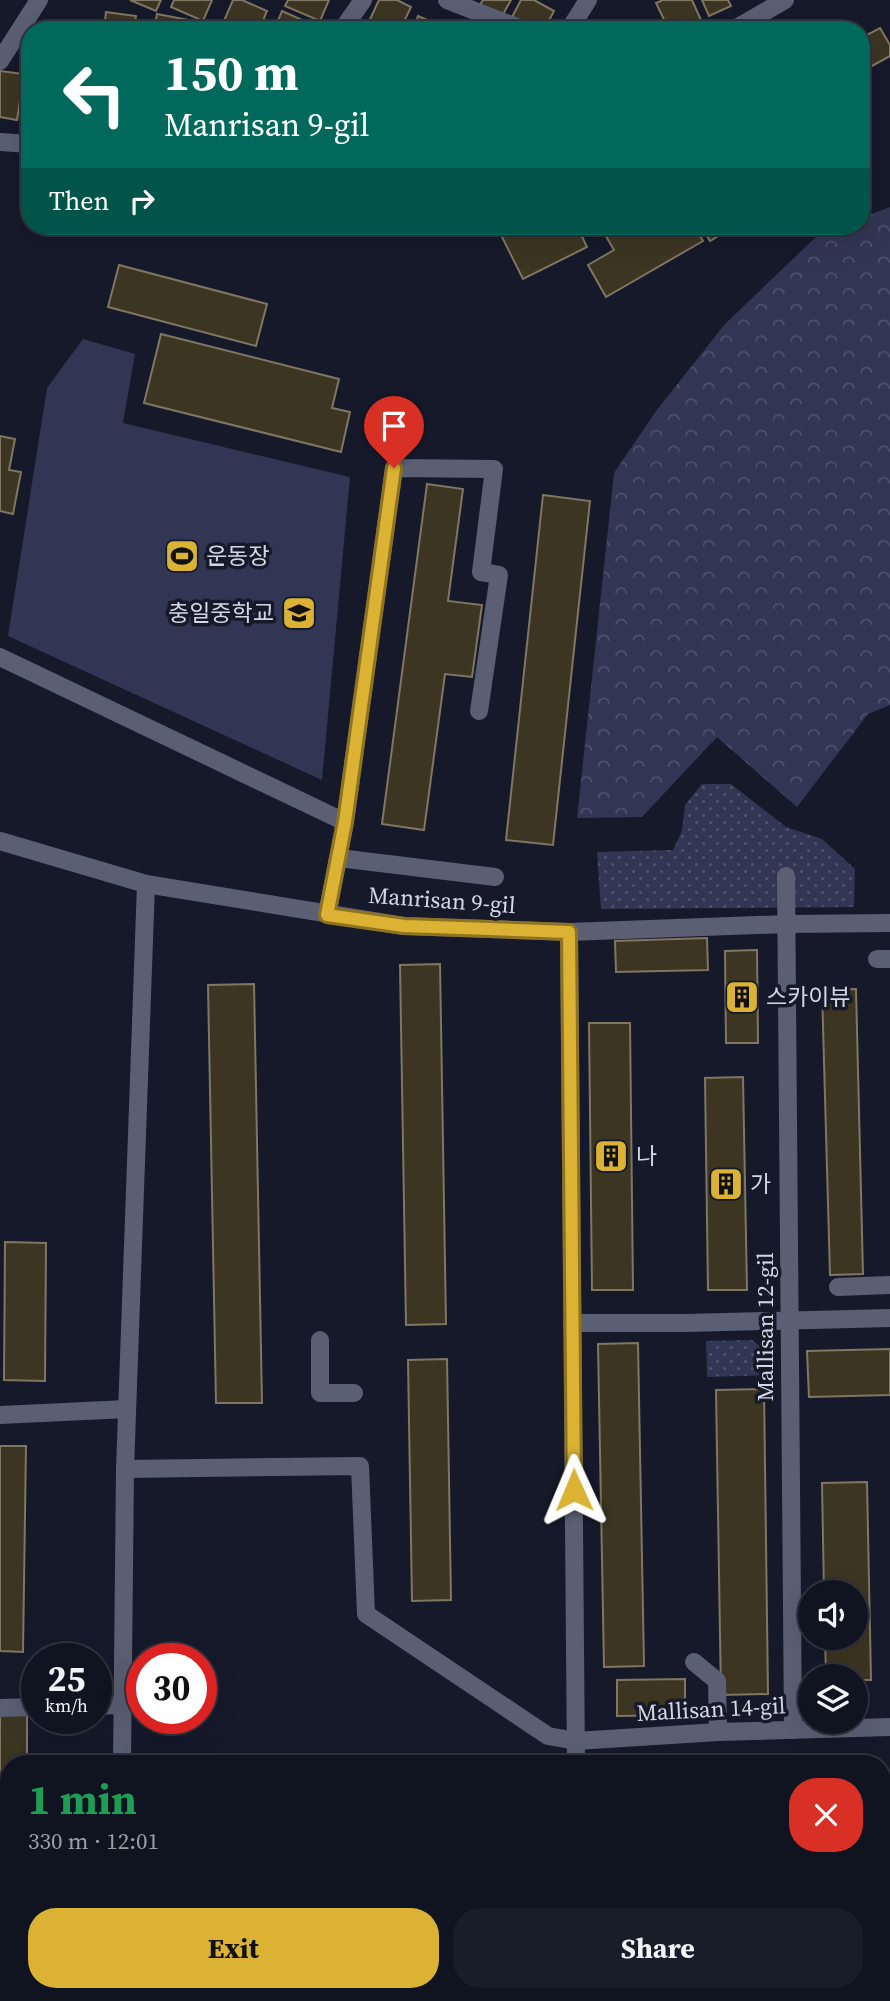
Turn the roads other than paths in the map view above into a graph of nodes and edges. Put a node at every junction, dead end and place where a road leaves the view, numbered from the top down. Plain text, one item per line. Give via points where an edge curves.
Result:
1 (39, 0) edge
2 (363, 0) edge
3 (447, 0) edge
4 (588, 0) edge
5 (785, 0) edge
6 (26, 21) edge
7 (348, 21) edge
8 (501, 21) edge
9 (575, 21) edge
10 (749, 21) edge
11 (21, 28) edge
12 (0, 61) edge
13 (0, 142) edge
14 (21, 143) edge
15 (0, 657) edge
16 (479, 711) dead end
17 (345, 822) junction
18 (0, 841) edge
19 (339, 858) junction
20 (786, 876) dead end
21 (495, 877) dead end
22 (146, 884) junction
23 (327, 915) junction
24 (890, 923) edge
25 (787, 924) junction
26 (569, 932) junction
27 (890, 1285) edge
28 (838, 1287) dead end
29 (890, 1318) edge
30 (790, 1321) junction
31 (572, 1323) junction
32 (320, 1340) dead end
33 (354, 1393) dead end
34 (127, 1409) junction
35 (0, 1415) edge
36 (125, 1469) junction
37 (694, 1662) dead end
38 (112, 1705) edge
39 (122, 1705) junction
40 (21, 1707) edge
41 (0, 1708) edge
42 (890, 1727) edge
43 (793, 1730) junction
44 (718, 1732) junction
45 (576, 1741) junction
46 (122, 1755) edge
47 (576, 1755) edge

1 - 6 street
2 - 7 street
3 - 8 street
4 - 9 street
5 - 10 street
11 - 12 street
13 - 14 street
15 - 17 street
16 - 17 street via 499,575 481,572 494,469 394,468
17 - 19 street
18 - 22 street, Manrisan 9-gil
19 - 21 street
19 - 23 street
20 - 25 street, Mallisan 12-gil
22 - 23 street, Manrisan 9-gil
22 - 34 street
23 - 26 street, Manrisan 9-gil via 404,926
24 - 25 street, Manrisan 9-gil
25 - 26 street, Manrisan 9-gil
25 - 30 street, Mallisan 12-gil
26 - 31 street
27 - 28 street
29 - 30 street
30 - 31 street
30 - 43 street, Mallisan 12-gil
31 - 45 street
32 - 33 street via 320,1393
34 - 35 street
34 - 36 street
36 - 39 street
36 - 45 street, Mallisan 14-gil via 360,1466 366,1614 548,1736
37 - 44 street via 717,1681
38 - 39 street
39 - 46 street
40 - 41 street
42 - 43 street, Mallisan 14-gil
43 - 44 street, Mallisan 14-gil
44 - 45 street, Mallisan 14-gil
45 - 47 street

